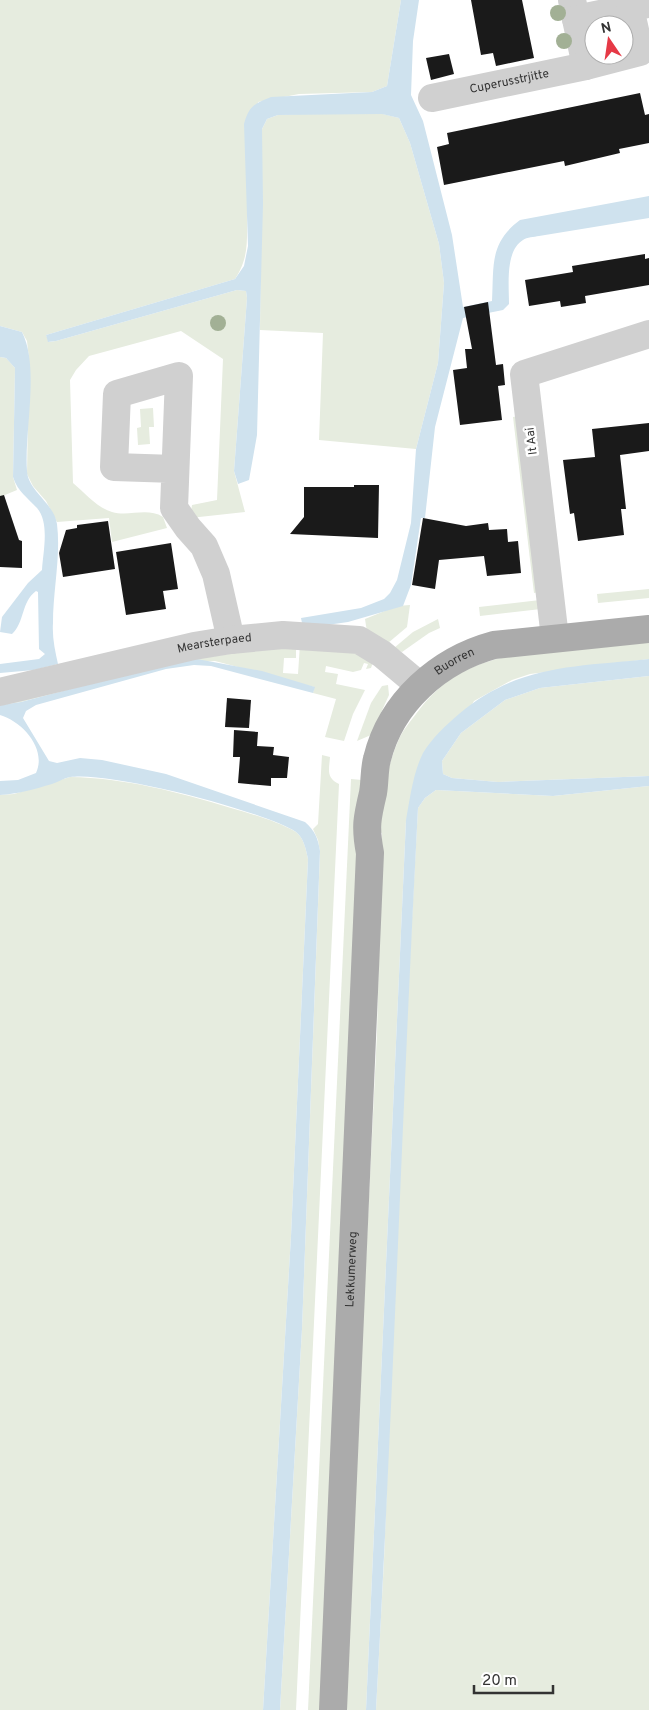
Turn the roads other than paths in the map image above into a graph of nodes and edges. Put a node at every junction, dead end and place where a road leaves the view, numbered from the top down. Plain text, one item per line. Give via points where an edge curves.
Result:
1 (640, 6) edge
2 (574, 10) edge
3 (586, 66) junction
4 (432, 98) dead end
5 (649, 334) edge
6 (175, 469) dead end
7 (649, 629) edge
8 (555, 638) junction
9 (231, 640) junction
10 (419, 685) junction
11 (0, 692) edge
12 (366, 828) joint
13 (333, 1710) edge

1 - 2 street, Cuperusstrjitte
1 - 3 street, Cuperusstrjitte via 640,52
2 - 3 street, Cuperusstrjitte
3 - 4 street, Cuperusstrjitte
5 - 8 street, It Aai via 524,374
6 - 9 street via 174,508 204,546 216,574
7 - 8 main road, Buorren
8 - 10 main road, Buorren via 471,651
9 - 10 street, Mearsterpaed via 283,635 359,640 382,654
9 - 11 street, Mearsterpaed
10 - 12 main road, Buorren via 396,714 382,744
12 - 13 main road, Lekkumerweg via 370,853

